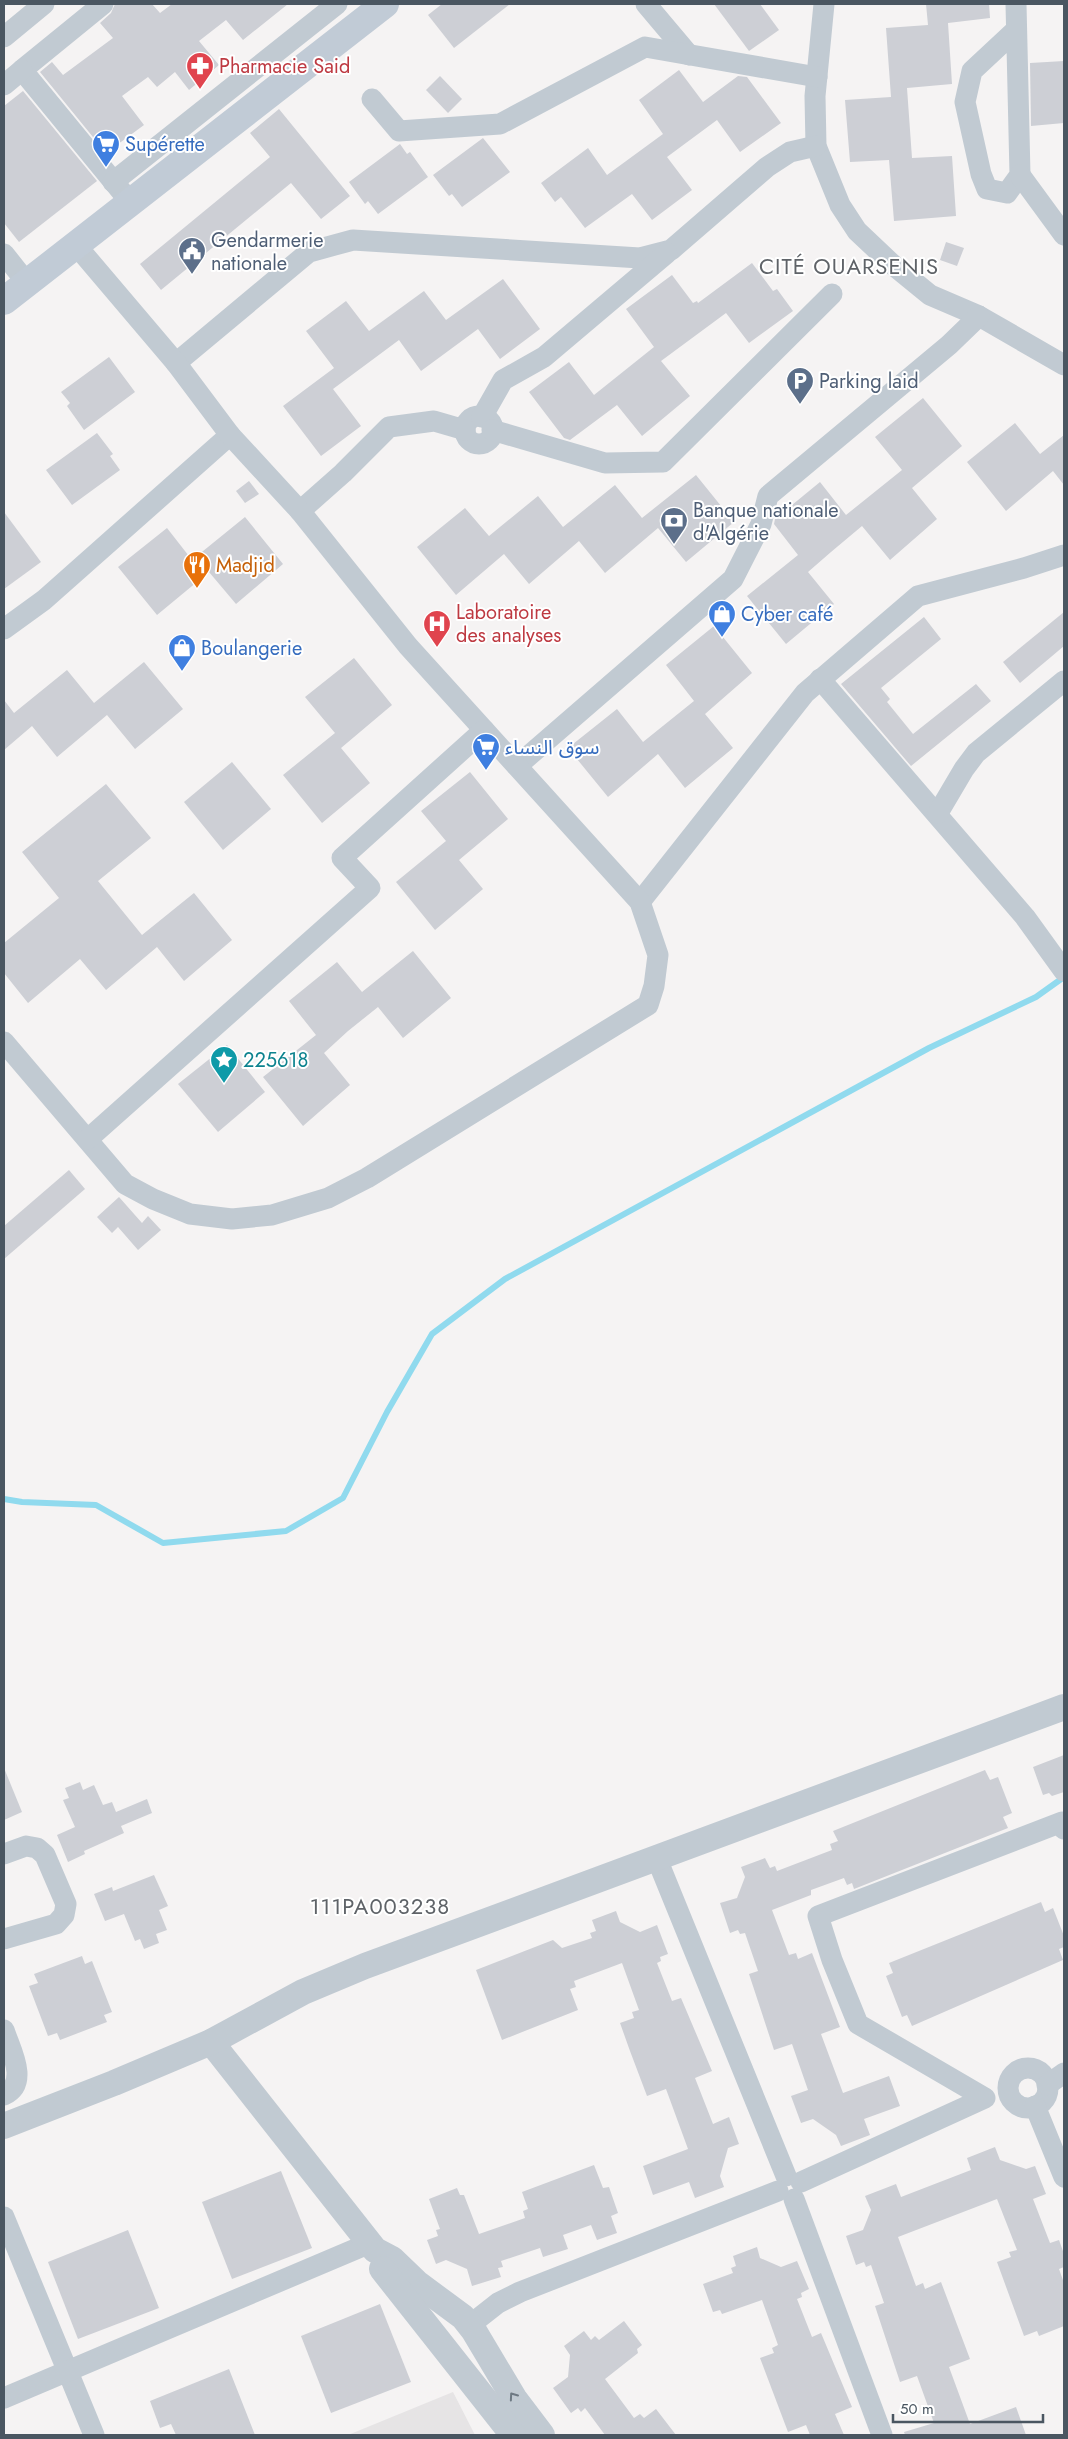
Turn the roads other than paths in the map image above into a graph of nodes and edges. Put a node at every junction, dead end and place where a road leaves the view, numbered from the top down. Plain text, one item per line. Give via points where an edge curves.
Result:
1 (44, 4) edge
2 (104, 4) edge
3 (337, 4) edge
4 (384, 4) edge
5 (646, 4) edge
6 (824, 4) edge
7 (1016, 4) edge
8 (1016, 30) junction
9 (4, 37) edge
10 (689, 54) junction
11 (22, 70) junction
12 (817, 77) junction
13 (4, 85) edge
14 (372, 99) dead end
15 (816, 146) junction
16 (1020, 175) junction
17 (122, 192) junction
18 (1064, 235) edge
19 (75, 244) junction
20 (671, 250) junction
21 (4, 254) edge
22 (27, 283) junction
23 (832, 294) dead end
24 (4, 301) edge
25 (979, 316) junction
26 (1063, 359) edge
27 (176, 362) junction
28 (487, 423) junction
29 (230, 436) junction
30 (300, 511) junction
31 (1064, 555) edge
32 (4, 629) edge
33 (820, 679) junction
34 (1064, 681) edge
35 (484, 730) junction
36 (517, 766) junction
37 (938, 813) junction
38 (640, 902) junction
39 (1064, 971) edge
40 (4, 1042) edge
41 (88, 1139) junction
42 (1064, 1707) edge
43 (1064, 1829) edge
44 (4, 1854) edge
45 (657, 1859) junction
46 (4, 1939) edge
47 (4, 2030) edge
48 (211, 2042) junction
49 (1056, 2079) edge
50 (1009, 2093) junction
51 (4, 2095) edge
52 (986, 2098) junction
53 (1035, 2106) junction
54 (4, 2126) edge
55 (1064, 2177) edge
56 (790, 2187) junction
57 (4, 2217) edge
58 (373, 2246) junction
59 (447, 2303) junction
60 (426, 2324) junction
61 (474, 2331) junction
62 (452, 2357) junction
63 (68, 2372) junction
64 (4, 2398) edge
65 (94, 2435) edge
66 (513, 2435) edge
67 (542, 2435) edge
68 (882, 2435) edge

1 - 9 street
2 - 11 street
3 - 17 street
4 - 17 main road
5 - 10 street
6 - 12 street
7 - 8 street
8 - 16 street
8 - 16 street via 972,71 965,102 987,189 1007,193
10 - 12 street
10 - 14 street via 645,47 500,124 399,131
11 - 13 street
11 - 17 street
12 - 15 street
15 - 20 street via 790,152 767,167
15 - 25 street via 840,205 857,231 930,295
16 - 18 street
17 - 19 main road
19 - 22 main road
19 - 27 street
20 - 27 street via 640,258 353,240 309,252
20 - 28 street via 544,357 503,380
21 - 22 street
22 - 24 main road
23 - 28 street via 663,462 605,463
25 - 26 street
25 - 36 street via 949,345 768,496 761,524 733,579
27 - 29 street
28 - 30 street via 471,419 465,430 434,421 389,427
29 - 30 street
29 - 32 street via 44,600
30 - 35 street via 408,646
31 - 33 street via 918,596
33 - 37 street
33 - 38 street via 799,701
34 - 37 street via 976,753
35 - 36 street
35 - 41 street via 342,858 370,888
36 - 38 street
37 - 39 street via 1025,917
38 - 41 street via 658,955 648,1005 367,1178 328,1198 272,1215 232,1219 190,1214 125,1184
40 - 41 street
42 - 45 street
43 - 52 street via 1062,1822 818,1916 858,2024
44 - 46 street via 26,1846 37,1848 45,1855 66,1904 64,1915 56,1924
45 - 48 street via 303,1992
45 - 56 street
47 - 51 street via 18,2072 16,2084
48 - 54 street
48 - 58 street
49 - 50 street via 1045,2079 1036,2070 1023,2069 1009,2080
49 - 53 street via 1045,2098
50 - 52 street
50 - 53 street via 1016,2104 1028,2108
52 - 56 street
53 - 55 street
56 - 61 street via 520,2292 498,2303
56 - 68 street
57 - 63 street
58 - 59 street via 392,2259 417,2284
58 - 60 street via 381,2268
58 - 63 street
59 - 60 street
59 - 61 street
60 - 62 street
61 - 62 street via 468,2351
67 -> 61 street
62 - 66 street
63 - 64 street
63 - 65 street

